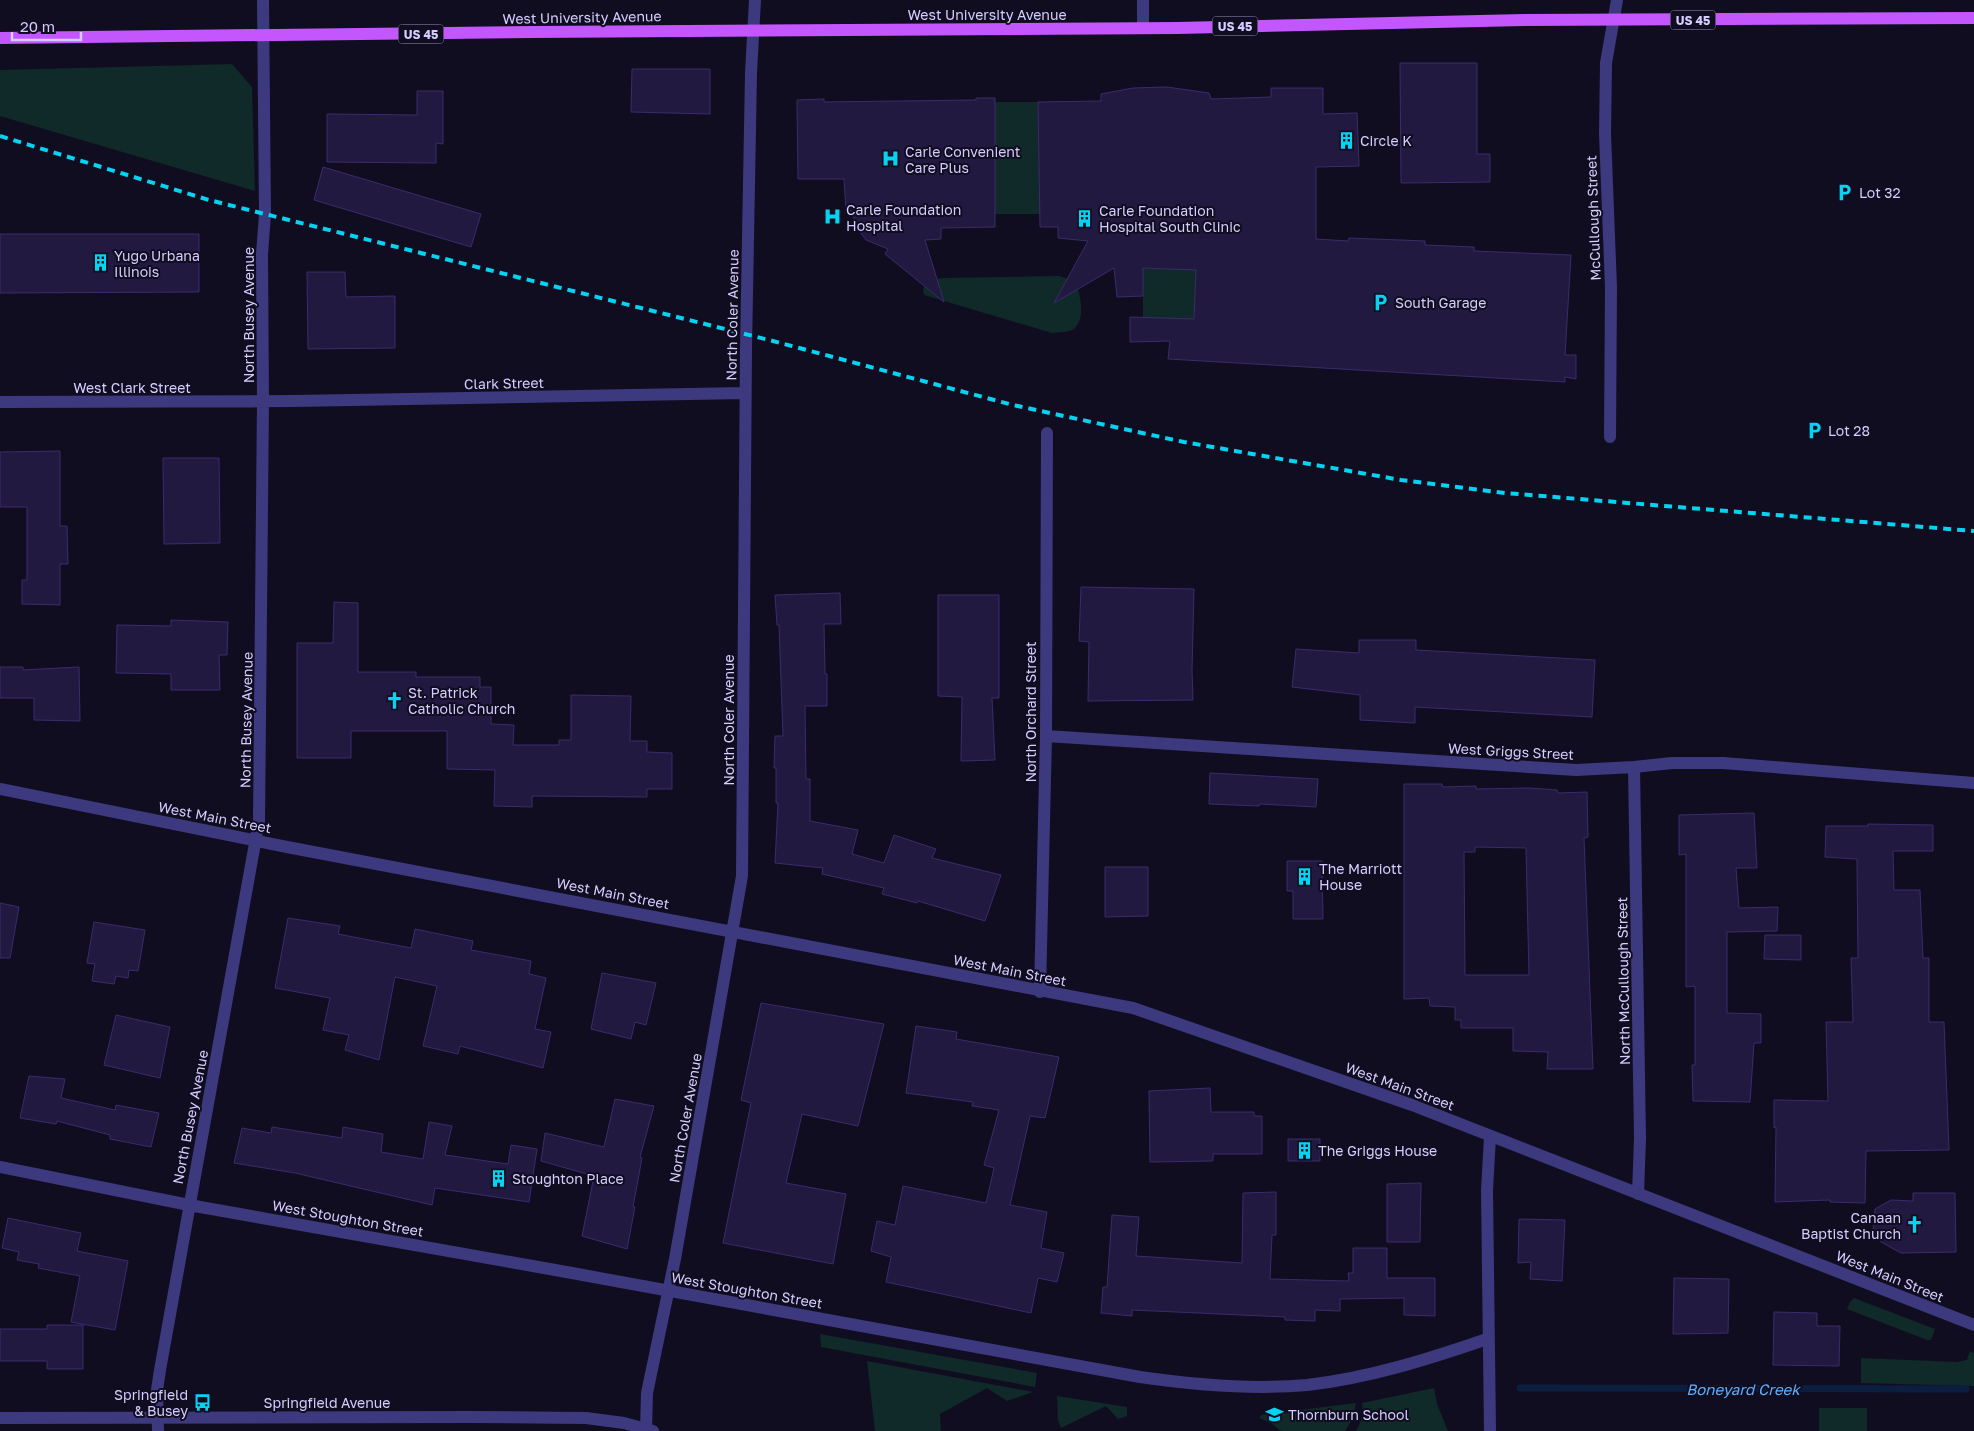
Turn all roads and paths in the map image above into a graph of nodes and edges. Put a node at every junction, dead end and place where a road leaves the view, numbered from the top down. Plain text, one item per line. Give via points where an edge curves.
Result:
1 (263, 0) edge
2 (755, 0) edge
3 (1143, 0) edge
4 (1617, 0) edge
5 (1974, 18) edge
6 (1615, 20) junction
7 (1143, 28) junction
8 (754, 30) junction
9 (262, 36) junction
10 (0, 38) edge
11 (745, 393) junction
12 (263, 401) junction
13 (0, 402) edge
14 (1047, 433) dead end
15 (1610, 437) dead end
16 (1046, 736) junction
17 (1634, 767) junction
18 (1974, 783) edge
19 (0, 789) edge
20 (256, 840) junction
21 (732, 932) junction
22 (1040, 992) junction
23 (1490, 1137) junction
24 (0, 1167) edge
25 (1638, 1194) junction
26 (189, 1205) junction
27 (668, 1292) junction
28 (1974, 1325) edge
29 (1487, 1339) junction
30 (158, 1417) junction
31 (0, 1418) edge
32 (649, 1430) edge
33 (158, 1431) edge
34 (1490, 1431) edge

1 - 9 street, North Busey Avenue
2 - 8 street, North Coler Avenue
3 - 7 street
4 - 6 street, McCullough Street
5 - 6 main road, West University Avenue / US 45
6 - 7 main road, West University Avenue / US 45
6 - 15 street, McCullough Street via 1606,63 1605,134 1611,287
7 - 8 main road, West University Avenue / US 45
8 - 9 main road, West University Avenue / US 45
8 - 11 street, North Coler Avenue
9 - 10 main road, West University Avenue / US 45
9 - 12 street, North Busey Avenue via 265,214 262,254
11 - 12 street, Clark Street
11 - 21 street, North Coler Avenue via 742,876
12 - 13 street, West Clark Street
12 - 20 street, North Busey Avenue via 260,803
14 - 16 street, North Orchard Street
16 - 17 street, West Griggs Street via 1576,770
16 - 22 street, North Orchard Street
17 - 18 street, West Griggs Street via 1724,763
17 - 25 street, North McCullough Street via 1640,1138
19 - 20 street, West Main Street
20 - 21 street, West Main Street
20 - 26 street, North Busey Avenue
21 - 22 street, West Main Street
21 - 27 street, North Coler Avenue
22 - 23 street, West Main Street via 1133,1008 1412,1105
23 - 25 street, West Main Street
23 - 29 street
24 - 26 street, West Stoughton Street
25 - 28 street, West Main Street
26 - 27 street, West Stoughton Street
26 - 30 street, North Busey Avenue via 160,1370
27 - 29 street, West Stoughton Street via 1193,1385 1307,1385 1359,1377 1442,1355
27 - 32 street, North Coler Avenue via 647,1394
29 - 34 street
30 - 31 street, Springfield Avenue
30 - 32 street, Springfield Avenue via 586,1418
30 - 33 street, North Busey Avenue

